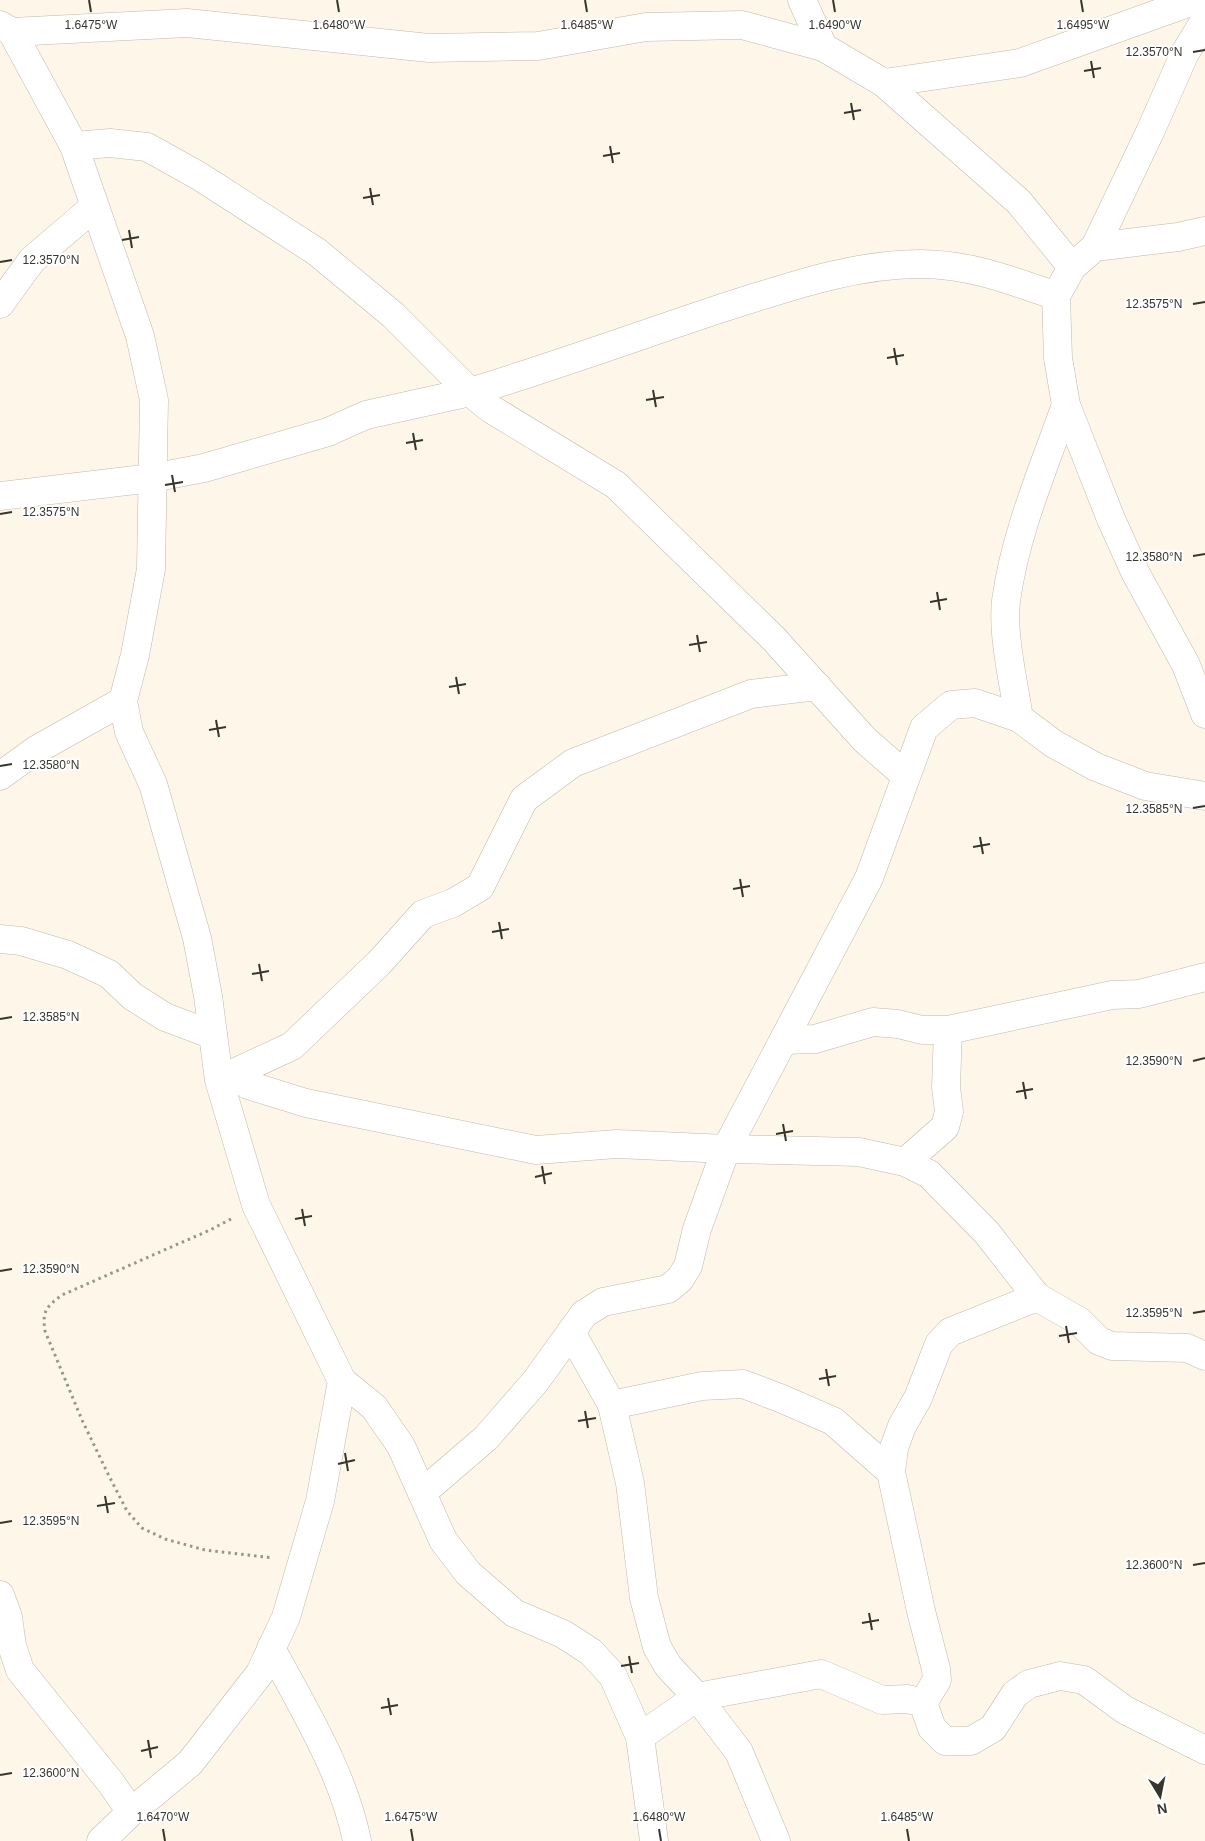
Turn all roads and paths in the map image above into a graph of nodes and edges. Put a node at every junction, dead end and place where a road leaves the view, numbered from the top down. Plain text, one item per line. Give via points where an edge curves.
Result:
1 (802, 0) edge
2 (1196, 0) edge
3 (1205, 20) edge
4 (6, 29) edge
5 (824, 47) junction
6 (884, 84) junction
7 (74, 146) junction
8 (94, 207) junction
9 (1205, 231) edge
10 (1095, 247) junction
11 (1072, 267) junction
12 (1056, 296) junction
13 (0, 304) edge
14 (470, 392) junction
15 (1066, 405) junction
16 (152, 478) junction
17 (0, 496) edge
18 (817, 686) junction
19 (123, 701) junction
20 (1205, 714) edge
21 (1019, 718) junction
22 (0, 776) edge
23 (906, 776) junction
24 (1205, 796) edge
25 (0, 939) edge
26 (1205, 977) edge
27 (948, 1030) junction
28 (213, 1034) junction
29 (785, 1040) junction
30 (228, 1076) junction
31 (726, 1150) junction
32 (906, 1162) junction
33 (256, 1205) junction
34 (1036, 1298) junction
35 (572, 1332) junction
36 (1205, 1356) edge
37 (342, 1381) junction
38 (612, 1405) junction
39 (891, 1472) junction
40 (422, 1493) junction
41 (303, 1560) junction
42 (0, 1595) edge
43 (271, 1648) junction
44 (697, 1697) junction
45 (923, 1703) junction
46 (640, 1737) junction
47 (1205, 1750) edge
48 (131, 1812) junction
49 (101, 1841) edge
50 (357, 1841) edge
51 (654, 1841) edge
52 (776, 1841) edge

1 - 5 street
2 - 6 street via 1020,64
3 - 10 street via 1184,53
4 - 5 street via 187,23 429,48 538,46 646,27 742,25
4 - 7 street
5 - 6 street
6 - 11 street via 1019,202
7 - 8 street
7 - 14 street via 110,143 147,147 199,176 317,252 393,315
8 - 13 street via 32,260
8 - 16 street via 140,336 154,400
9 - 10 street
10 - 11 street
11 - 12 street
12 - 14 street via 978,270 921,264 863,268 771,292
12 - 15 street via 1058,358
14 - 16 street via 366,416 328,432 267,450 204,468
14 - 18 street via 616,485 774,639
15 - 20 street via 1110,519 1186,665
15 - 21 street via 1024,526 1006,603 1008,653
16 - 17 street
16 - 19 street via 151,569
18 - 23 street via 865,740
18 - 30 street via 751,694 573,763 524,799 480,887 453,903 424,914 379,963 292,1046
19 - 22 street via 36,750
19 - 28 street via 129,732 153,784 197,938
21 - 23 street via 975,703 951,705 924,728
21 - 24 street via 1054,744 1096,767 1145,786
23 - 29 street via 869,878
25 - 28 street via 21,941 68,955 109,974 132,996 165,1017
26 - 27 street via 1139,994 1112,995
27 - 29 street via 922,1030 873,1022 815,1039
27 - 32 street via 946,1087 949,1112 945,1128
28 - 30 street
29 - 31 street
30 - 31 street via 306,1103 536,1150 617,1144
30 - 33 street
31 - 32 street via 859,1152
31 - 35 street via 697,1229 688,1266 680,1279 668,1289 603,1302 584,1314
32 - 34 street via 929,1174 987,1232
33 - 37 street
33 - 41 path via 210,1230 62,1295 49,1305 43,1316 45,1331 82,1420 126,1511 142,1528 165,1539 205,1550
34 - 36 street via 1079,1321 1099,1341 1112,1346 1187,1348
34 - 39 street via 950,1332 939,1344 918,1398 902,1426 894,1448
35 - 38 street
35 - 40 street via 535,1382 486,1438
37 - 40 street via 374,1407 401,1446
37 - 41 street via 320,1500
38 - 39 street via 702,1386 743,1384 833,1421
38 - 44 street via 630,1483 644,1598 657,1647 668,1666
39 - 45 street via 936,1669 937,1680
40 - 46 street via 443,1540 468,1573 514,1613 563,1634 591,1652 613,1676
41 - 43 street via 286,1617
42 - 48 street via 20,1670
43 - 48 street via 260,1673 190,1764
43 - 50 street via 323,1744 352,1817
44 - 45 street via 821,1674 882,1700 908,1699
44 - 46 street
44 - 52 street via 739,1752
45 - 47 street via 932,1728 945,1741 971,1741 992,1728 1015,1694 1029,1684 1060,1676 1084,1680 1125,1710
46 - 51 street
48 - 49 street

